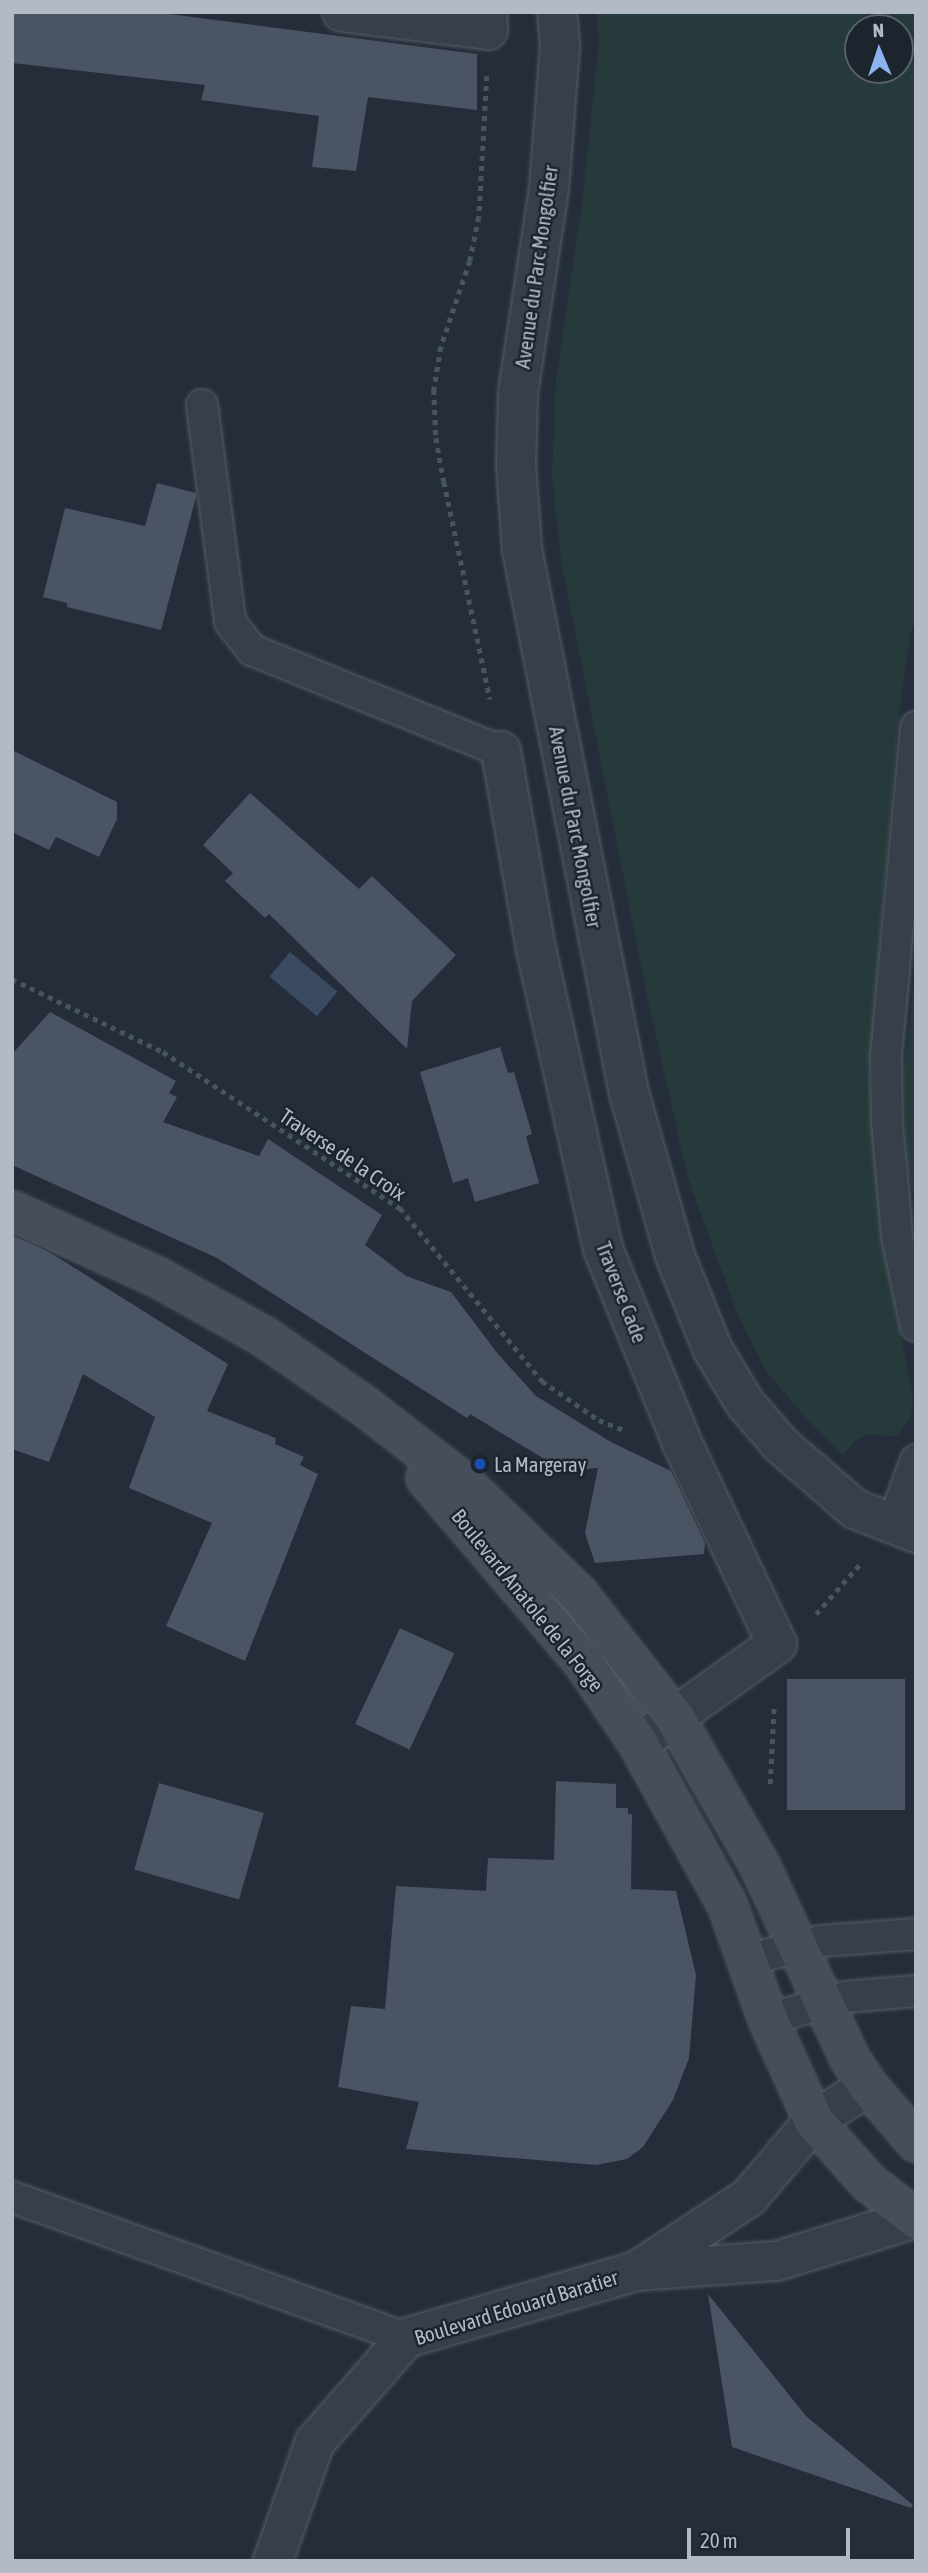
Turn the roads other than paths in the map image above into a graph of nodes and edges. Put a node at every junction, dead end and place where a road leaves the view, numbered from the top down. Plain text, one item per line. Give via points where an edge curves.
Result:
1 (342, 12) edge
2 (557, 12) edge
3 (488, 21) edge
4 (202, 404) dead end
5 (916, 727) edge
6 (501, 751) joint
7 (12, 1211) edge
8 (916, 1326) edge
9 (363, 1405) junction
10 (916, 1460) edge
11 (904, 1530) edge
12 (675, 1718) junction
13 (638, 1743) junction
14 (916, 1934) edge
15 (800, 1947) junction
16 (747, 1960) junction
17 (916, 1991) edge
18 (822, 2001) junction
19 (768, 2019) junction
20 (868, 2085) junction
21 (814, 2121) junction
22 (916, 2142) edge
23 (12, 2197) edge
24 (916, 2218) edge
25 (636, 2271) junction
26 (407, 2338) junction
27 (273, 2561) edge

1 - 3 street
2 - 11 street, Avenue du Parc Mongolfier via 560,46 549,188 518,394 516,465 522,550 629,1093 675,1256 713,1350 745,1403 781,1445 855,1508
4 - 6 lane via 230,622 252,650
5 - 8 lane via 886,1058 897,1236
6 - 12 street, Traverse Cade via 536,950 603,1248 682,1443 777,1644
7 - 9 main road, Boulevard Anatole de la Forge via 157,1277 264,1336
9 - 12 main road, Boulevard Anatole de la Forge via 464,1483 579,1595
9 - 13 main road, Boulevard Anatole de la Forge via 584,1663
10 - 11 lane
12 - 13 street
12 - 15 main road, Boulevard Anatole de la Forge via 760,1866
13 - 16 main road, Boulevard Anatole de la Forge via 727,1904
14 - 15 lane via 821,1941
15 - 16 lane
15 - 18 main road, Boulevard Anatole de la Forge
16 - 19 main road, Boulevard Anatole de la Forge
17 - 18 lane
18 - 19 lane
18 - 20 main road, Boulevard Anatole de la Forge
19 - 21 main road, Boulevard Anatole de la Forge
20 - 21 street, Boulevard Edouard Baratier
20 - 22 main road, Boulevard Anatole de la Forge
21 - 24 main road, Boulevard Anatole de la Forge via 868,2182
21 - 25 street, Boulevard Edouard Baratier via 749,2197
23 - 26 lane
24 - 25 street, Boulevard Edouard Baratier via 776,2261
25 - 26 street, Boulevard Edouard Baratier
26 - 27 street, Boulevard Edouard Baratier via 315,2442

